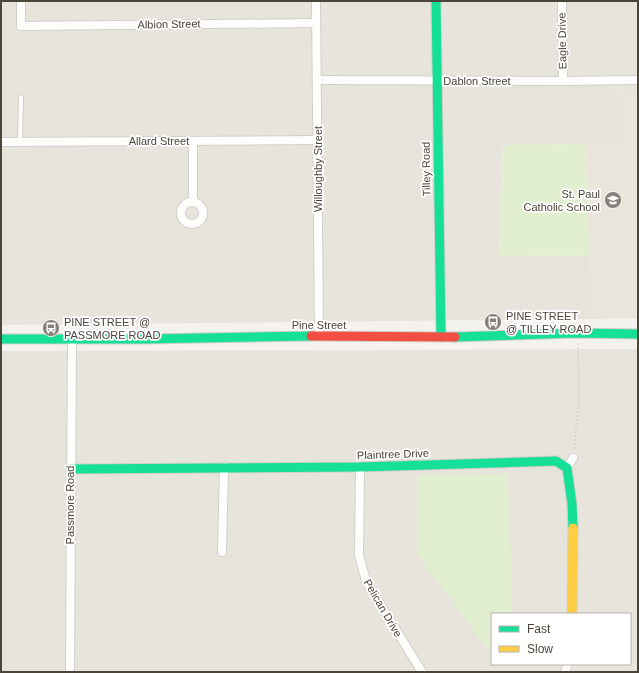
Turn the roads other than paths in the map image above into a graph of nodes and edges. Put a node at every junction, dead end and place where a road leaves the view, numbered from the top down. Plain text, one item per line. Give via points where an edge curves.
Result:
1 (21, 1) edge
2 (316, 1) edge
3 (436, 1) edge
4 (562, 1) edge
5 (316, 23) junction
6 (317, 80) junction
7 (638, 80) edge
8 (437, 81) junction
9 (563, 82) junction
10 (22, 97) dead end
11 (317, 140) junction
12 (193, 141) junction
13 (1, 142) edge
14 (20, 142) junction
15 (193, 202) dead end
16 (638, 334) edge
17 (319, 336) junction
18 (441, 337) junction
19 (72, 338) junction
20 (1, 339) edge
21 (573, 458) road end
22 (360, 467) junction
23 (224, 468) junction
24 (567, 468) junction
25 (71, 469) junction
26 (222, 552) dead end
27 (572, 613) edge
28 (70, 672) edge
29 (422, 672) edge

1 - 5 street, Albion Street via 21,26
2 - 5 street, Willoughby Street
3 - 8 street, Tilley Road
4 - 9 street, Eagle Drive
5 - 6 street, Willoughby Street
6 - 8 street, Dablon Street
6 - 11 street, Willoughby Street
7 - 9 street, Dablon Street
8 - 9 street, Dablon Street
8 - 18 street, Tilley Road
10 - 14 lane
11 - 12 street, Allard Street
11 - 17 street, Willoughby Street
12 - 14 street, Allard Street
12 - 15 street
13 - 14 street, Allard Street
16 - 18 street, Pine Street
17 - 18 street, Pine Street
17 - 19 street, Pine Street via 147,340
19 - 20 street, Pine Street
19 - 25 street, Passmore Road
21 - 24 street
22 - 23 street, Plaintree Drive
22 - 24 street, Plaintree Drive via 556,461
22 - 29 street, Pelican Drive via 359,556 366,582
23 - 25 street, Plaintree Drive
23 - 26 street
24 - 27 street via 573,529
25 - 28 street, Passmore Road

